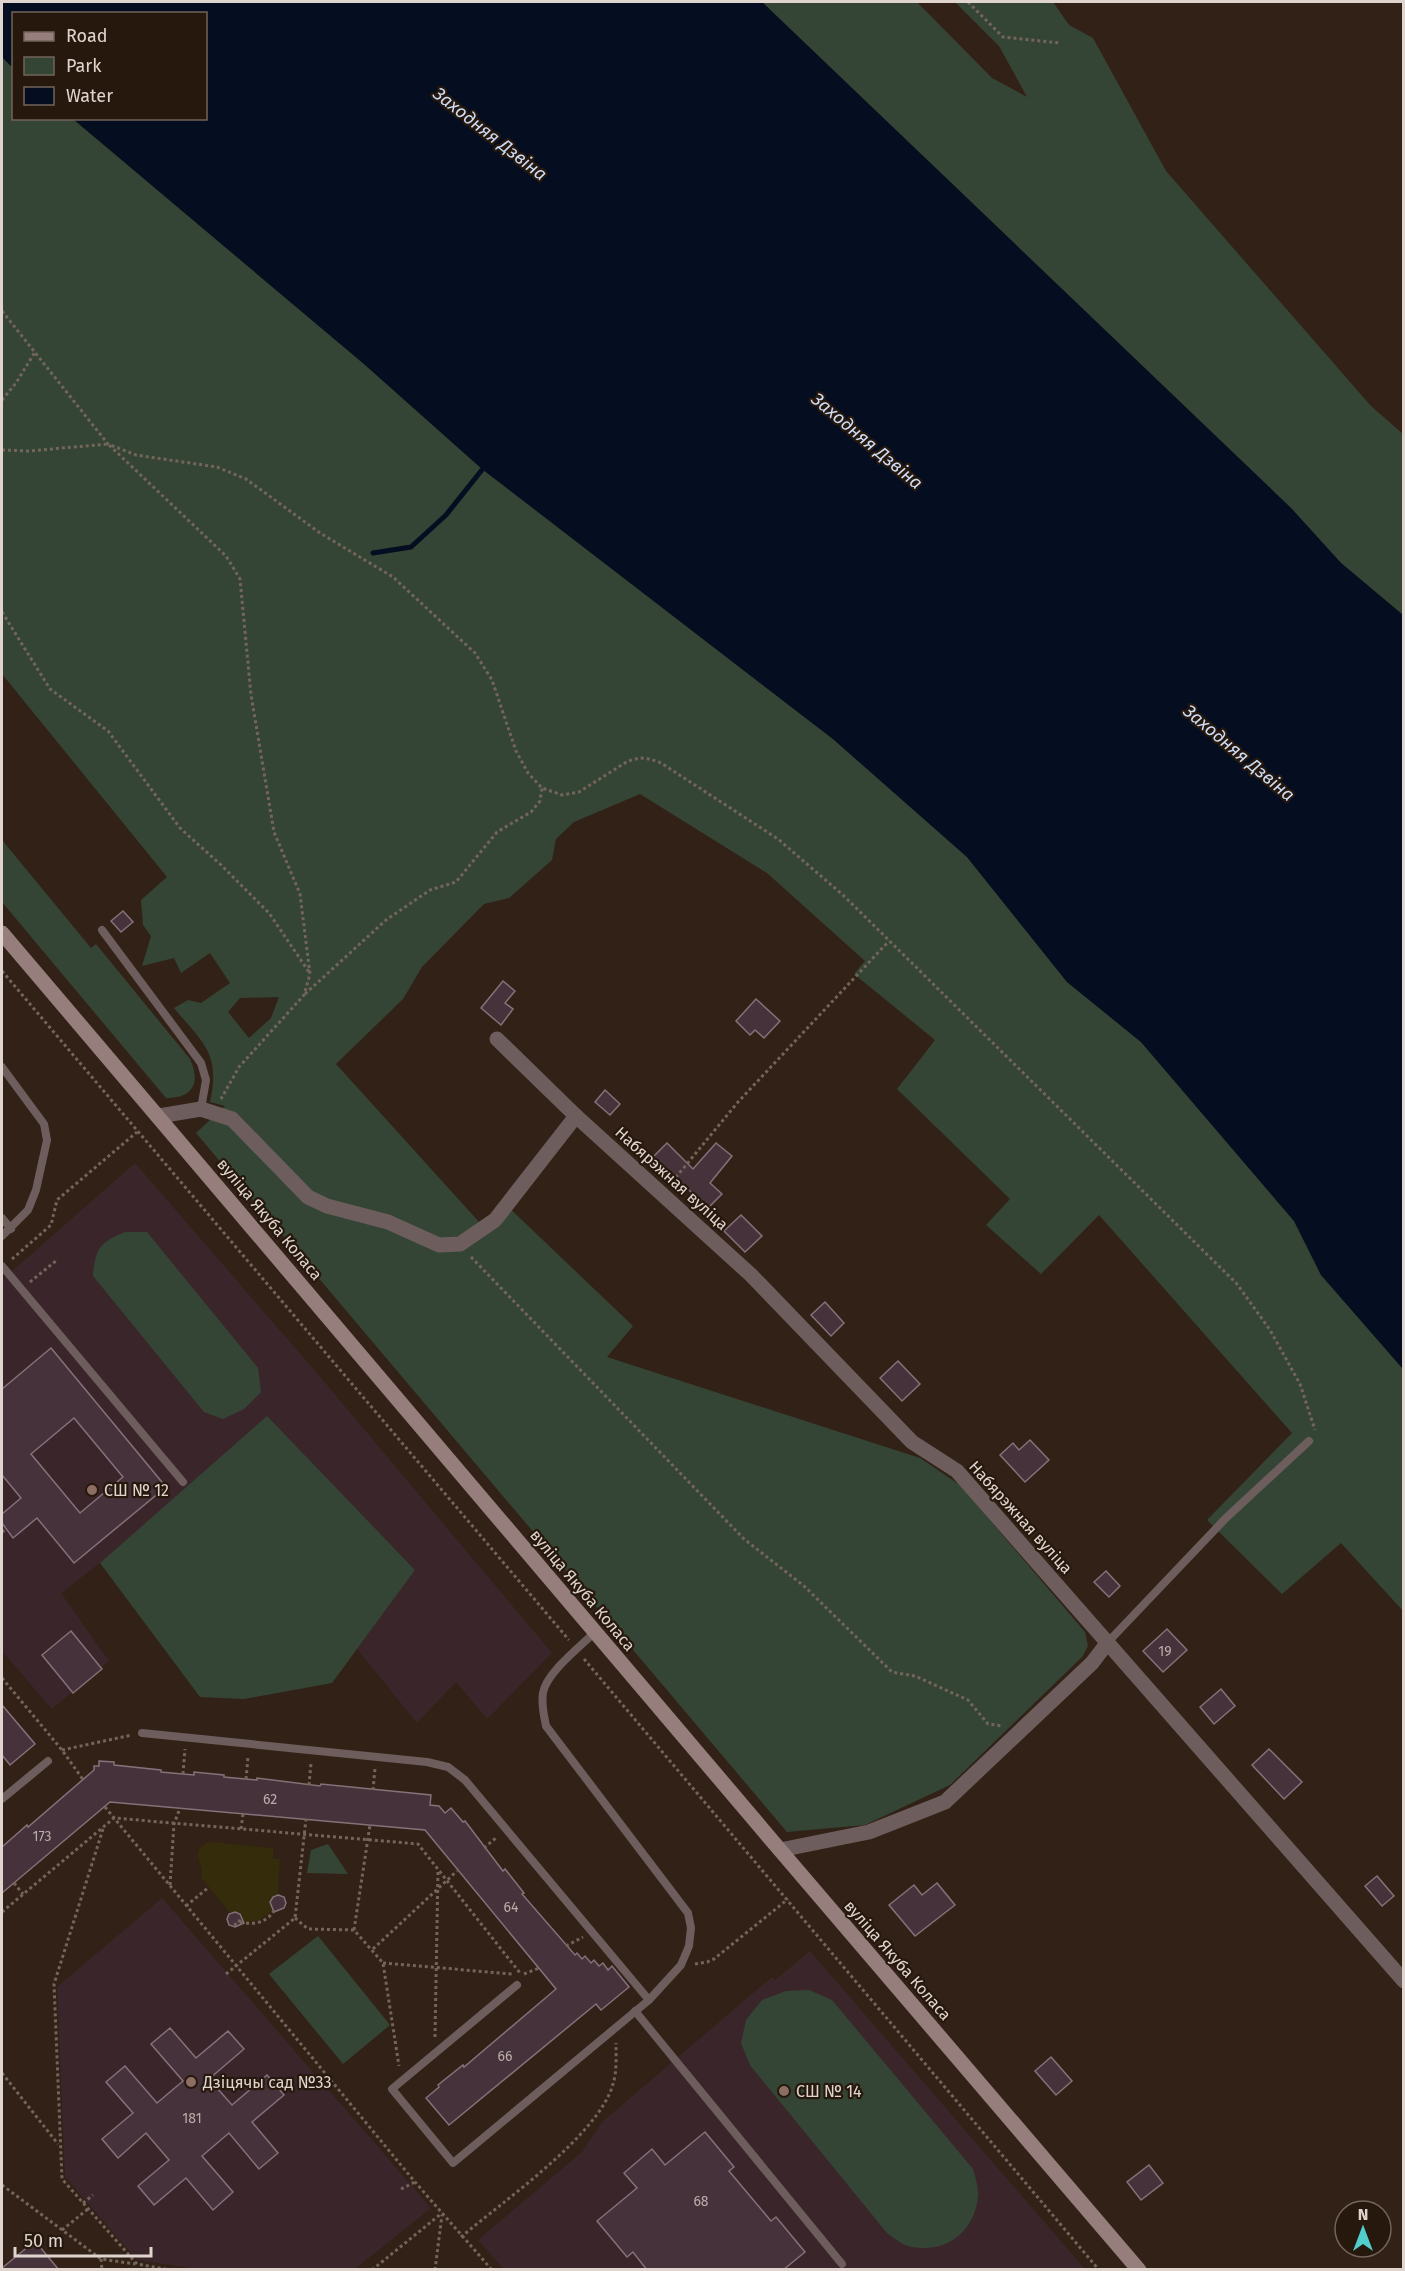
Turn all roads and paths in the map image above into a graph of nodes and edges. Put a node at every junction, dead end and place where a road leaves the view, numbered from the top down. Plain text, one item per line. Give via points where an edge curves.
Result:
1 (968, 2) edge
2 (1060, 43) dead end
3 (2, 311) edge
4 (6, 316) junction
5 (2, 321) edge
6 (35, 352) junction
7 (2, 400) edge
8 (108, 444) junction
9 (2, 450) edge
10 (2, 612) edge
11 (542, 789) junction
12 (102, 930) dead end
13 (2, 933) edge
14 (889, 941) junction
15 (2, 971) edge
16 (310, 974) junction
17 (304, 995) junction
18 (497, 1039) dead end
19 (2, 1067) edge
20 (208, 1111) junction
21 (159, 1116) junction
22 (576, 1116) junction
23 (137, 1132) junction
24 (663, 1193) junction
25 (2, 1218) edge
26 (11, 1229) junction
27 (2, 1236) edge
28 (460, 1244) junction
29 (57, 1260) dead end
30 (2, 1266) edge
31 (31, 1282) dead end
32 (1316, 1433) dead end
33 (1309, 1441) dead end
34 (183, 1482) dead end
35 (595, 1632) junction
36 (1108, 1642) junction
37 (576, 1650) junction
38 (2, 1678) edge
39 (1021, 1730) junction
40 (142, 1733) joint
41 (186, 1737) junction
42 (250, 1744) junction
43 (62, 1750) junction
44 (312, 1750) junction
45 (376, 1756) junction
46 (48, 1761) joint
47 (183, 1774) dead end
48 (246, 1779) dead end
49 (84, 1780) dead end
50 (309, 1785) dead end
51 (373, 1790) dead end
52 (2, 1799) edge
53 (105, 1807) dead end
54 (180, 1808) dead end
55 (243, 1814) dead end
56 (114, 1818) junction
57 (306, 1819) dead end
58 (174, 1824) junction
59 (370, 1825) dead end
60 (103, 1827) junction
61 (242, 1829) junction
62 (505, 1830) junction
63 (305, 1834) junction
64 (369, 1840) junction
65 (484, 1848) dead end
66 (780, 1850) junction
67 (438, 1869) junction
68 (457, 1871) dead end
69 (447, 1881) junction
70 (14, 1883) dead end
71 (170, 1887) junction
72 (209, 1887) dead end
73 (438, 1889) junction
74 (23, 1894) junction
75 (788, 1899) junction
76 (186, 1906) junction
77 (275, 1909) dead end
78 (2, 1912) edge
79 (240, 1917) dead end
80 (295, 1918) junction
81 (240, 1922) junction
82 (234, 1925) dead end
83 (354, 1930) junction
84 (592, 1933) junction
85 (566, 1946) dead end
86 (372, 1950) junction
87 (383, 1963) junction
88 (681, 1965) junction
89 (236, 1966) junction
90 (436, 1967) junction
91 (539, 1968) dead end
92 (226, 1974) dead end
93 (522, 1974) junction
94 (1404, 1981) edge
95 (517, 1985) dead end
96 (649, 2000) junction
97 (635, 2011) junction
98 (617, 2026) junction
99 (434, 2042) dead end
100 (400, 2071) dead end
101 (2, 2073) edge
102 (60, 2145) junction
103 (415, 2182) junction
104 (2, 2185) edge
105 (400, 2189) dead end
106 (93, 2195) dead end
107 (83, 2203) junction
108 (88, 2209) junction
109 (442, 2213) junction
110 (62, 2230) junction
111 (461, 2236) junction
112 (101, 2259) junction
113 (137, 2264) junction
114 (842, 2264) dead end
115 (373, 2269) edge
116 (102, 2270) edge
117 (170, 2270) edge
118 (435, 2270) edge
119 (492, 2270) edge
120 (1099, 2270) edge
121 (1139, 2270) edge

1 - 2 path via 1004,37
3 - 4 path
4 - 5 path
4 - 6 path
6 - 7 path
6 - 8 path
8 - 9 path via 29,452
8 - 11 path via 136,455 217,467 246,479 320,533 393,577 475,653 492,680 516,751
8 - 16 path via 226,556 240,579 251,695 274,832 300,894
10 - 16 path via 50,689 108,731 180,828 269,914
11 - 14 path via 562,795 579,792 628,761 640,758 661,763 778,838
11 - 17 path via 540,801 531,812 497,832 456,882 430,890 386,920
12 - 20 lane via 201,1063
13 - 21 street, вуліца Якуба Коласа
14 - 24 path via 738,1102
14 - 32 path via 1237,1284 1270,1330 1300,1384
15 - 23 path
16 - 17 path
17 - 20 path via 239,1067
18 - 22 street, Набярэжная вуліца
19 - 26 lane via 44,1124 47,1140 28,1210
20 - 21 street
20 - 28 street via 232,1119 308,1197 388,1222 439,1245
21 - 35 street, вуліца Якуба Коласа
22 - 24 street, Набярэжная вуліца
22 - 28 street via 495,1221
23 - 30 path via 57,1200 51,1225
23 - 37 path
24 - 36 street, Набярэжная вуліца via 751,1275 912,1442 957,1471
25 - 26 lane
26 - 27 lane
28 - 39 path via 744,1539 804,1586 892,1672 915,1677 968,1700 988,1724
29 - 31 path
30 - 34 lane
33 - 36 lane via 1226,1518
35 - 37 lane
35 - 66 street, вуліца Якуба Коласа
36 - 39 street
36 - 94 street, Набярэжная вуліца
37 - 75 path
37 - 88 lane via 551,1676 543,1691 546,1726 688,1913 689,1947
38 - 43 path
39 - 66 street via 945,1802 869,1832
40 - 41 lane
40 - 43 path
41 - 42 lane
41 - 47 path
42 - 44 lane
42 - 48 path
43 - 46 path
43 - 49 path
44 - 45 lane
44 - 50 path
45 - 51 path
45 - 62 lane via 448,1767 465,1780
46 - 52 lane
53 - 56 path
54 - 58 path
55 - 61 path
56 - 58 path
56 - 60 path
56 - 71 path
57 - 63 path
58 - 61 path
58 - 71 path
59 - 64 path
60 - 74 path
60 - 102 path via 54,1984
61 - 63 path
62 - 65 path
62 - 84 lane
63 - 64 path
63 - 80 path
64 - 67 path via 418,1844
64 - 83 path
66 - 121 street, вуліца Якуба Коласа
67 - 69 path
67 - 73 path
68 - 69 path
69 - 73 path
69 - 93 path
70 - 74 path
71 - 76 path
72 - 76 path
73 - 86 path
73 - 90 path
74 - 78 path
75 - 88 path via 714,1959
75 - 120 path
76 - 89 path
77 - 81 path via 259,1922
79 - 81 path
80 - 83 path via 308,1929
80 - 89 path
81 - 82 path
83 - 86 path
84 - 85 path
84 - 96 lane
86 - 87 path
87 - 90 path
87 - 100 path
88 - 96 lane
89 - 92 path
89 - 103 path
90 - 93 path
90 - 99 path
91 - 93 path
95 - 98 lane via 392,2089 453,2163
96 - 97 lane
97 - 98 lane
97 - 114 lane
98 - 111 path via 614,2084 607,2100 575,2142
101 - 102 path
102 - 107 path via 62,2179
103 - 105 path
103 - 109 path
104 - 110 path
106 - 107 path
107 - 108 path
108 - 110 path
108 - 113 path
109 - 111 path
109 - 115 path
109 - 118 path
110 - 112 path
111 - 119 path
112 - 113 path
112 - 116 path
113 - 117 path

